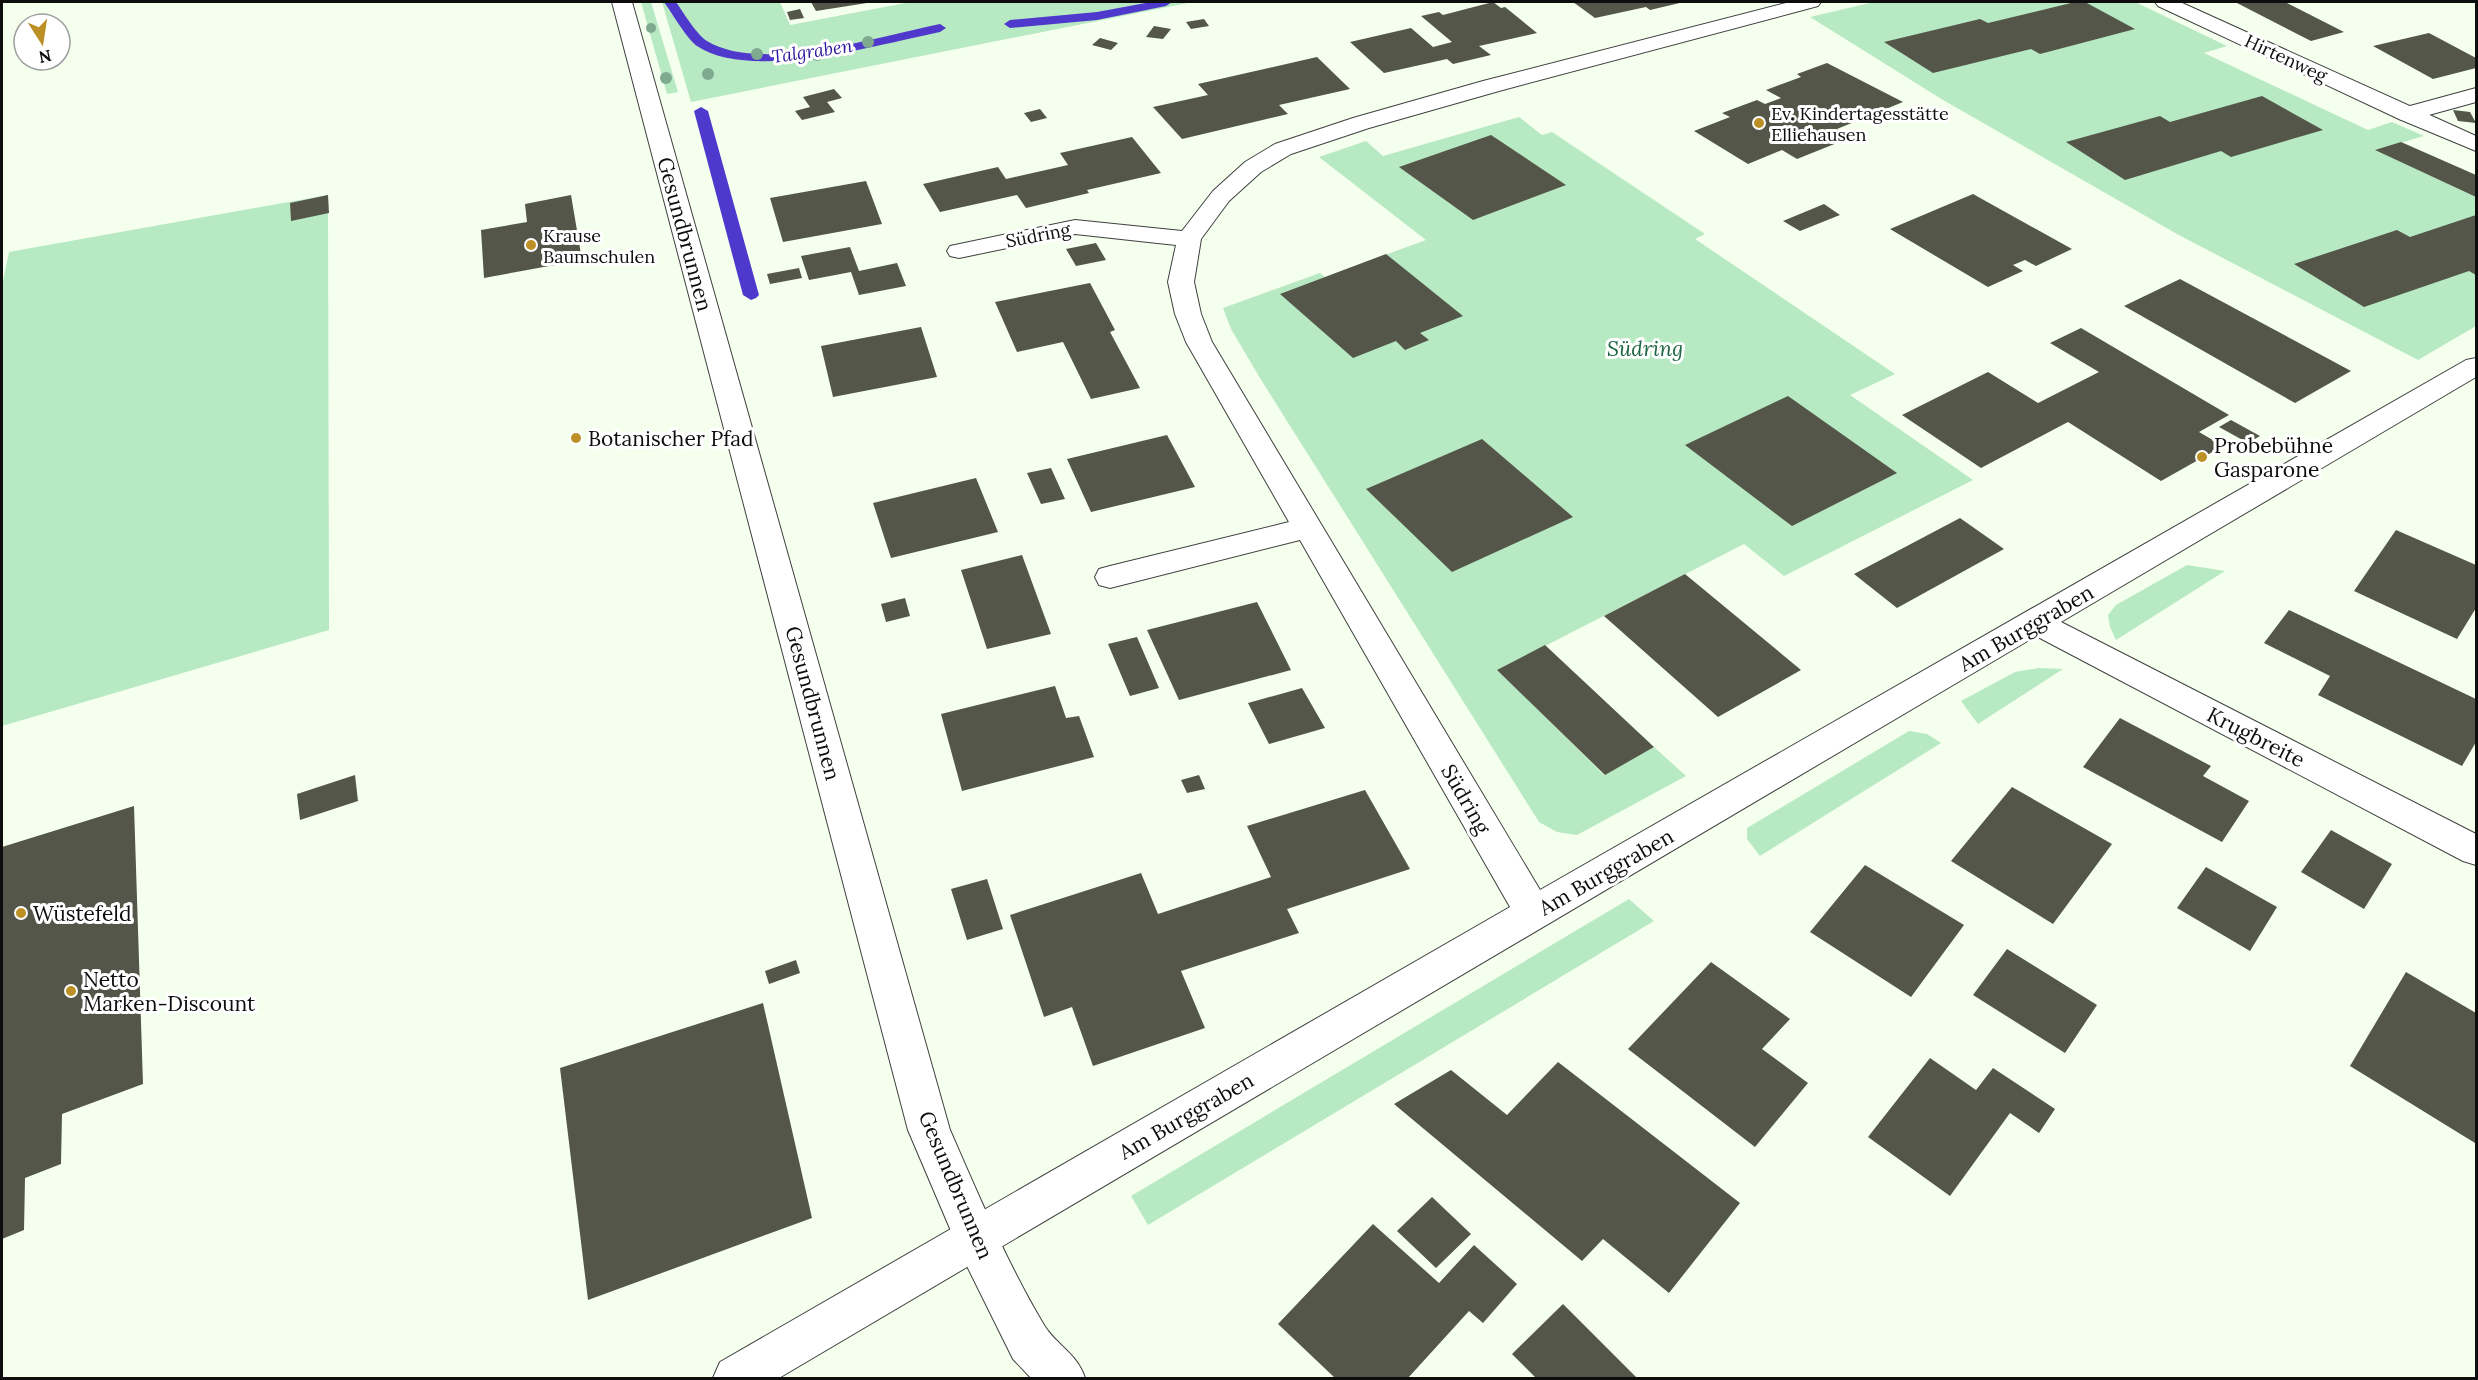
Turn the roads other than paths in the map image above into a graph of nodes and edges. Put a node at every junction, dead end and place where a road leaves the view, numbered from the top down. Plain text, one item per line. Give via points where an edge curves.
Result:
1 (622, 2) edge
2 (1811, 2) edge
3 (2165, 2) edge
4 (2476, 95) edge
5 (2407, 114) junction
6 (2476, 144) edge
7 (1189, 239) junction
8 (959, 251) dead end
9 (2476, 366) edge
10 (1307, 528) junction
11 (1110, 577) dead end
12 (2036, 622) junction
13 (2476, 851) edge
14 (1534, 914) junction
15 (975, 1237) junction
16 (736, 1378) edge
17 (1062, 1378) edge

1 - 15 street, Gesundbrunnen via 929,1130
2 - 7 street, Südring via 1361,123 1283,149 1221,196
3 - 5 street, Hirtenweg
4 - 5 street
5 - 6 street, Hirtenweg
7 - 8 street, Südring via 1075,227
7 - 10 street, Südring via 1180,282 1191,324
9 - 12 street, Am Burggraben
10 - 11 street
10 - 14 street, Südring
12 - 13 street, Krugbreite
12 - 14 street, Am Burggraben
14 - 15 street, Am Burggraben
15 - 16 street, Am Burggraben
15 - 17 street, Gesundbrunnen via 1029,1343

